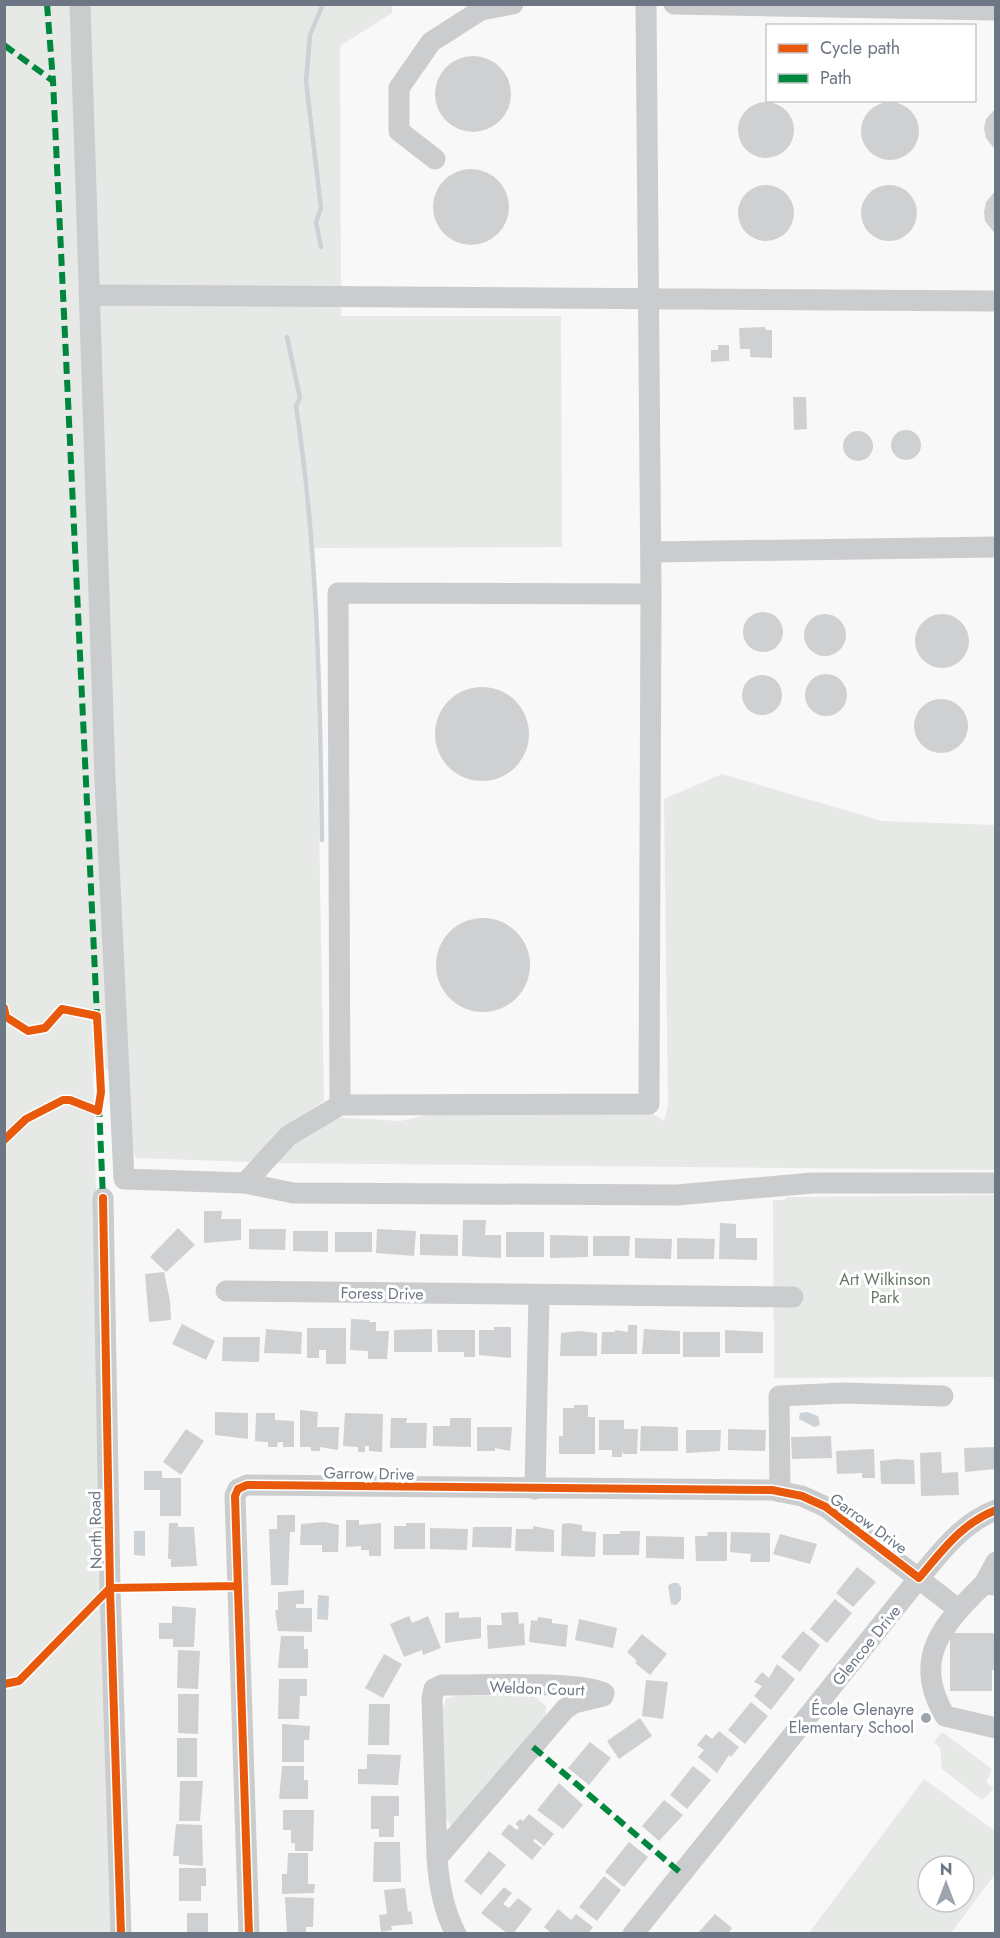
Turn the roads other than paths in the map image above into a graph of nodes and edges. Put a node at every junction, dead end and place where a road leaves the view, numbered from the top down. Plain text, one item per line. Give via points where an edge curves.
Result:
1 (80, 4) edge
2 (513, 4) edge
3 (646, 4) edge
4 (674, 4) edge
5 (996, 10) edge
6 (435, 159) dead end
7 (89, 295) junction
8 (649, 296) junction
9 (996, 301) edge
10 (996, 547) edge
11 (651, 552) junction
12 (651, 594) junction
13 (340, 1105) junction
14 (245, 1183) junction
15 (996, 1183) edge
16 (104, 1198) dead end
17 (226, 1292) dead end
18 (539, 1295) junction
19 (793, 1296) dead end
20 (943, 1396) dead end
21 (535, 1489) junction
22 (780, 1492) junction
23 (996, 1510) edge
24 (996, 1562) edge
25 (919, 1578) junction
26 (990, 1584) edge
27 (958, 1609) junction
28 (996, 1728) edge
29 (437, 1858) junction
30 (121, 1934) edge
31 (249, 1934) edge
32 (456, 1934) edge
33 (633, 1934) edge

1 - 7 street
2 - 6 street via 481,10 431,42 399,88 399,130
3 - 8 street
4 - 5 street
7 - 8 street
7 - 14 street via 105,779 124,1179
8 - 9 street
8 - 11 street
10 - 11 street
11 - 12 street
12 - 13 street via 649,1104
12 - 13 street via 338,593
13 - 14 street via 288,1136
14 - 15 street via 293,1192 677,1195 812,1183
16 - 30 street, North Road via 110,1588
17 - 18 street, Foress Drive
18 - 19 street, Foress Drive
18 - 21 street
20 - 22 street via 779,1396
21 - 22 street, Garrow Drive
21 - 31 street, Garrow Drive via 247,1485 238,1489 235,1496
22 - 25 street, Garrow Drive via 802,1496 826,1507
23 - 25 street, Glencoe Drive via 961,1530
24 - 26 street
25 - 27 street, Garrow Drive
25 - 33 street, Glencoe Drive
26 - 27 street
27 - 28 street via 943,1626 933,1651 934,1697 945,1716
29 - 29 street, Weldon Court via 434,1689 557,1687 604,1693 565,1708
29 - 32 street, Weldon Court via 445,1908

